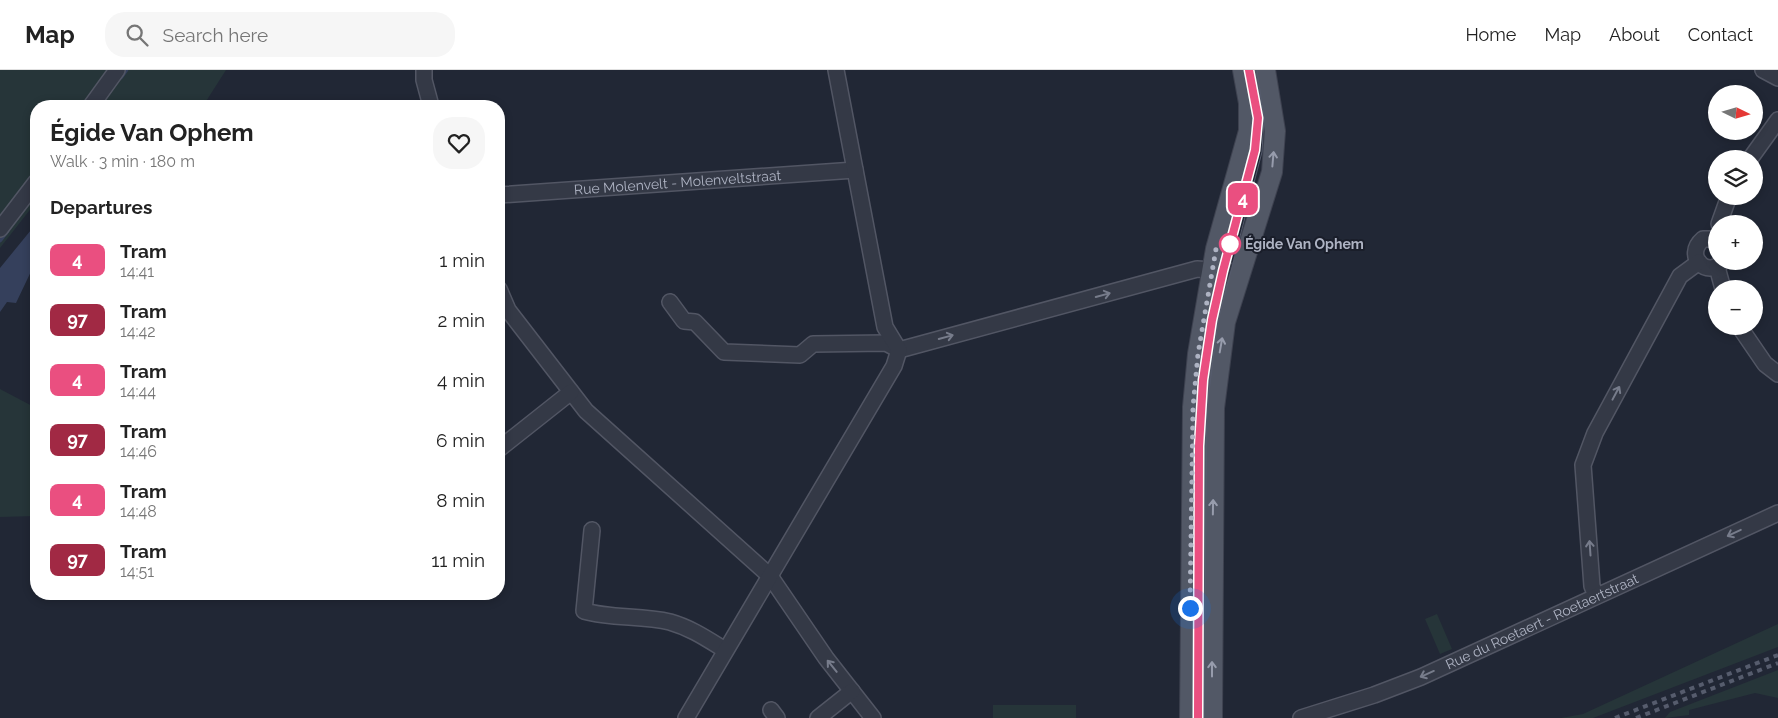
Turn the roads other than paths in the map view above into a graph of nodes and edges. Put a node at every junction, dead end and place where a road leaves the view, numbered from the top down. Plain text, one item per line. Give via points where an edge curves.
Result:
1 (117, 70) edge
2 (424, 70) edge
3 (836, 70) edge
4 (1243, 70) edge
5 (1265, 70) edge
6 (1763, 70) edge
7 (1778, 78) edge
8 (95, 100) edge
9 (429, 100) edge
10 (1778, 120) edge
11 (1756, 150) edge
12 (855, 170) junction
13 (30, 190) edge
14 (505, 195) edge
15 (0, 229) edge
16 (1708, 239) edge
17 (1699, 262) junction
18 (1708, 268) edge
19 (1214, 270) junction
20 (1240, 272) junction
21 (670, 302) dead end
22 (505, 303) edge
23 (1744, 335) edge
24 (899, 350) junction
25 (1778, 374) edge
26 (571, 392) junction
27 (505, 444) edge
28 (1778, 513) edge
29 (592, 530) dead end
30 (770, 576) junction
31 (1596, 596) junction
32 (726, 650) junction
33 (852, 691) junction
34 (686, 718) edge
35 (818, 718) edge
36 (872, 718) edge
37 (1190, 718) edge
38 (1212, 718) edge
39 (1301, 718) edge

1 - 8 street
2 - 9 street
3 - 12 street
4 - 19 main road via 1249,104 1249,131 1216,249
20 -> 5 main road via 1272,172 1274,131
6 - 7 street
10 - 11 street
12 - 14 street, Rue Molenvelt - Molenveltstraat
12 - 24 street via 885,327
13 - 15 street
16 - 17 street via 1699,243 1695,255
17 - 18 street
31 -> 17 street via 1592,586 1583,465 1595,433 1680,276
19 - 20 street
24 -> 19 street via 1197,269
19 - 37 main road via 1198,354 1193,407
38 -> 20 main road via 1214,408 1225,322
21 - 24 street via 684,321 696,322 724,352 800,355 813,344 886,343
22 - 26 street
23 - 25 street via 1765,364
24 - 30 street via 894,366
26 - 27 street
26 - 30 street via 586,411
28 -> 31 street, Rue du Roetaert - Roetaertstraat
29 - 32 street via 584,611 668,622 691,629
30 - 32 street
33 -> 30 street
31 -> 39 street, Rue du Roetaert - Roetaertstraat via 1422,677
32 - 34 street
33 - 35 street
33 - 36 street

